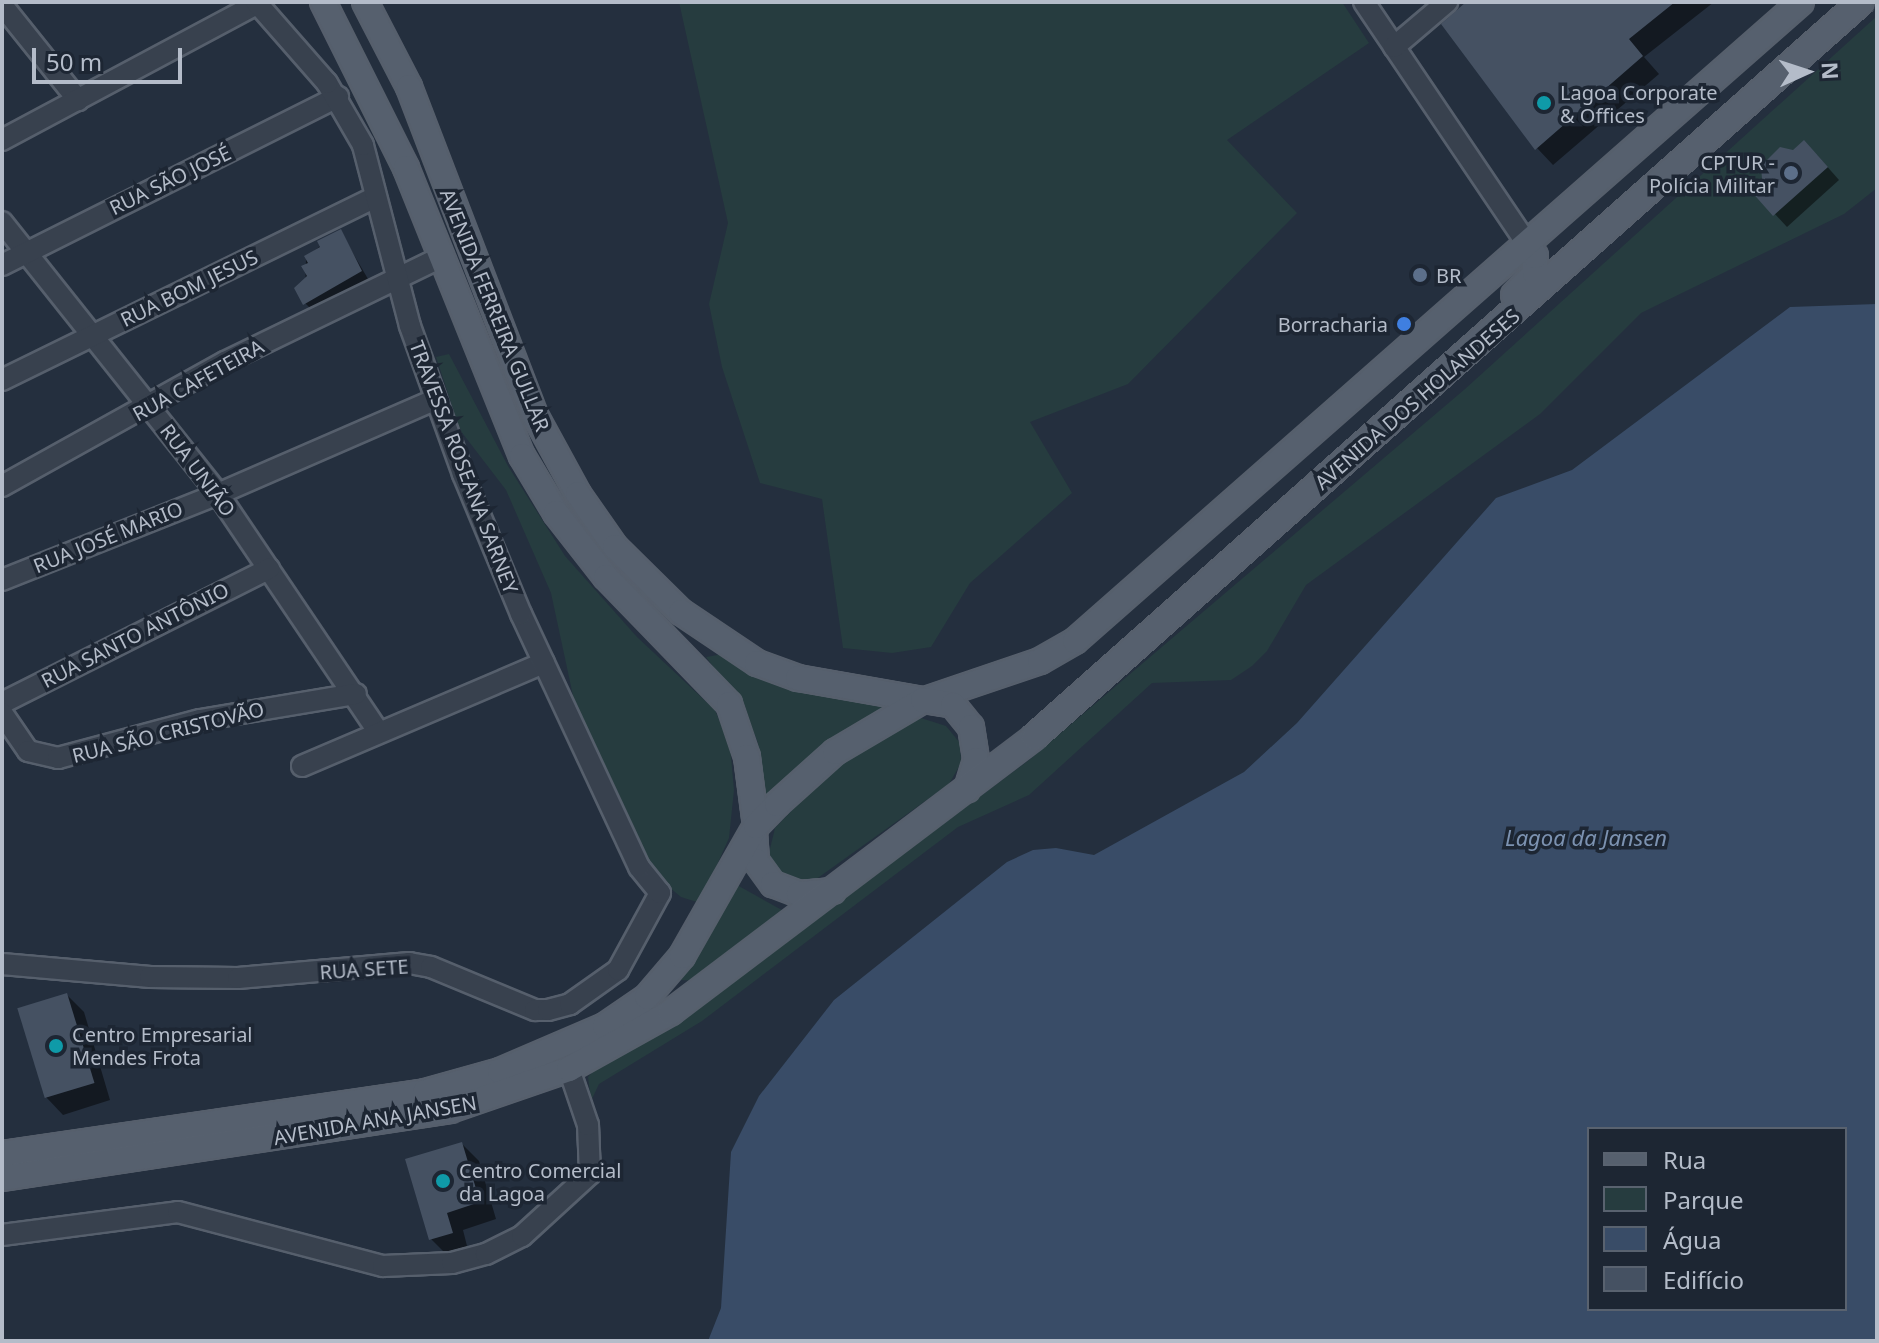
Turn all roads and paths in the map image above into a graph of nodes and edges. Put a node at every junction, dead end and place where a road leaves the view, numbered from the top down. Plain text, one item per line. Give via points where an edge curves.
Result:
1 (323, 2) edge
2 (365, 2) edge
3 (1364, 2) edge
4 (1447, 2) edge
5 (1801, 2) edge
6 (1861, 2) edge
7 (257, 3) edge
8 (2, 5) edge
9 (1394, 47) junction
10 (338, 97) junction
11 (78, 100) junction
12 (2, 140) edge
13 (376, 197) junction
14 (2, 222) edge
15 (1527, 244) junction
16 (26, 252) junction
17 (441, 257) junction
18 (2, 265) edge
19 (480, 276) junction
20 (398, 280) junction
21 (453, 289) junction
22 (91, 337) junction
23 (2, 380) edge
24 (434, 400) junction
25 (150, 407) junction
26 (2, 486) edge
27 (218, 494) junction
28 (1265, 532) junction
29 (269, 569) junction
30 (2, 580) edge
31 (544, 663) junction
32 (356, 694) junction
33 (925, 700) junction
34 (2, 703) edge
35 (2, 713) edge
36 (377, 730) junction
37 (302, 766) dead end
38 (967, 790) junction
39 (755, 828) junction
40 (835, 891) junction
41 (660, 893) joint
42 (2, 964) edge
43 (569, 1069) junction
44 (2, 1154) edge
45 (2, 1178) edge
46 (2, 1235) edge

1 - 17 main road, AVENIDA FERREIRA GULLAR via 376,100
2 - 19 main road, AVENIDA FERREIRA GULLAR via 409,87
3 - 9 street
4 - 9 street
5 - 15 main road
6 - 28 main road, AVENIDA DOS HOLANDESES
7 - 10 street, TRAVESSA ROSEANA SARNEY
7 - 11 street
8 - 11 street
9 - 15 street
10 - 13 street, TRAVESSA ROSEANA SARNEY via 363,145
10 - 16 street, RUA SÃO JOSÉ
11 - 12 street
13 - 20 street, TRAVESSA ROSEANA SARNEY
13 - 22 street, RUA BOM JESUS
14 - 16 street, RUA UNIÃO
15 - 28 main road via 1536,264 1531,280 1286,496
15 - 33 main road via 1064,649
16 - 18 street, RUA SÃO JOSÉ
16 - 22 street, RUA UNIÃO
17 - 20 street, RUA CAFETEIRA
17 - 21 main road, AVENIDA FERREIRA GULLAR
19 - 21 main road
19 - 33 main road, AVENIDA FERREIRA GULLAR via 545,437 592,515 652,587 707,633 757,663 798,678
20 - 24 street, TRAVESSA ROSEANA SARNEY
20 - 25 street, RUA CAFETEIRA via 225,362
21 - 39 main road, AVENIDA FERREIRA GULLAR via 502,414 556,513 606,577 729,704 747,757
22 - 23 street, RUA BOM JESUS
22 - 25 street, RUA UNIÃO
24 - 27 street, RUA JOSÉ MARIO
24 - 31 street, TRAVESSA ROSEANA SARNEY
25 - 26 street, RUA CAFETEIRA
25 - 27 street, RUA UNIÃO
27 - 29 street, RUA UNIÃO
27 - 30 street, RUA JOSÉ MARIO
28 - 38 main road, AVENIDA DOS HOLANDESES
29 - 32 street, RUA UNIÃO
29 - 34 street, RUA SANTO ANTÔNIO
31 - 36 street
31 - 41 street, TRAVESSA ROSEANA SARNEY via 639,867
32 - 35 street, RUA SÃO CRISTOVÃO via 200,720 58,758 28,751
32 - 36 street, RUA UNIÃO
33 - 38 main road, AVENIDA FERREIRA GULLAR via 953,705 971,727 976,760
33 - 39 main road, AVENIDA ANA JANSEN via 835,752
36 - 37 street via 348,749
38 - 40 main road, AVENIDA DOS HOLANDESES
39 - 40 main road, AVENIDA FERREIRA GULLAR via 756,861 773,884 799,894
39 - 44 main road, AVENIDA ANA JANSEN via 682,956 647,997 605,1026 551,1051 500,1071 394,1098
40 - 43 main road, AVENIDA ANA JANSEN via 671,1012
41 - 42 street, RUA SETE via 618,970 570,1004 548,1010 535,1010 409,963 238,978 150,977
43 - 45 main road, AVENIDA ANA JANSEN via 450,1110
43 - 46 street via 588,1125 590,1174 522,1236 486,1254 452,1263 383,1266 178,1212

